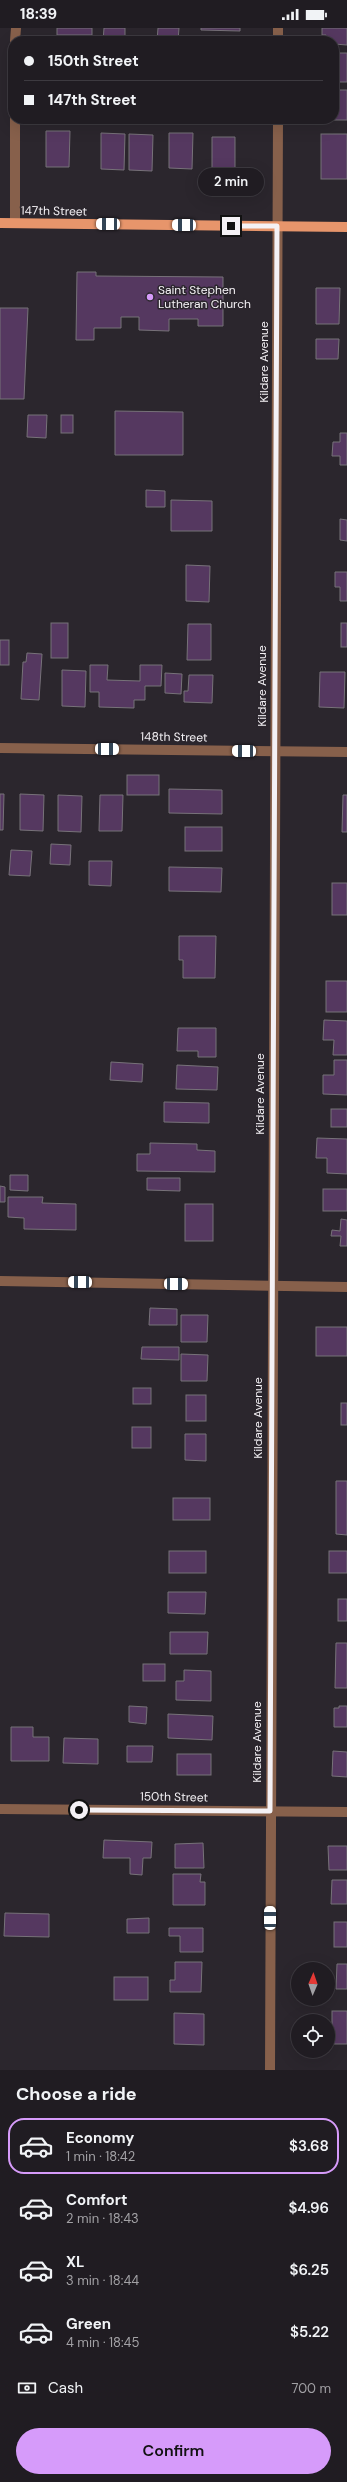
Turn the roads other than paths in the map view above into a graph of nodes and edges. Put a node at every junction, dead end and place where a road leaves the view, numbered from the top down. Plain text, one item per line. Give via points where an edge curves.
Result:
1 (15, 124) edge
2 (278, 124) edge
3 (0, 223) edge
4 (15, 223) junction
5 (277, 226) junction
6 (347, 227) edge
7 (0, 748) edge
8 (275, 752) junction
9 (347, 752) edge
10 (0, 1280) edge
11 (271, 1286) junction
12 (347, 1287) edge
13 (0, 1809) edge
14 (270, 1811) junction
15 (347, 1812) edge
16 (270, 2070) edge

1 - 4 street
2 - 5 street, Kildare Avenue
3 - 4 main road, 147th Street
4 - 5 main road, 147th Street
5 - 6 main road, 147th Street
5 - 8 street, Kildare Avenue
7 - 8 street, 148th Street
8 - 9 street, 148th Street
8 - 11 street, Kildare Avenue
10 - 11 street
11 - 12 street
11 - 14 street, Kildare Avenue
13 - 14 street, 150th Street
14 - 15 street, 150th Street
14 - 16 street, Kildare Avenue

